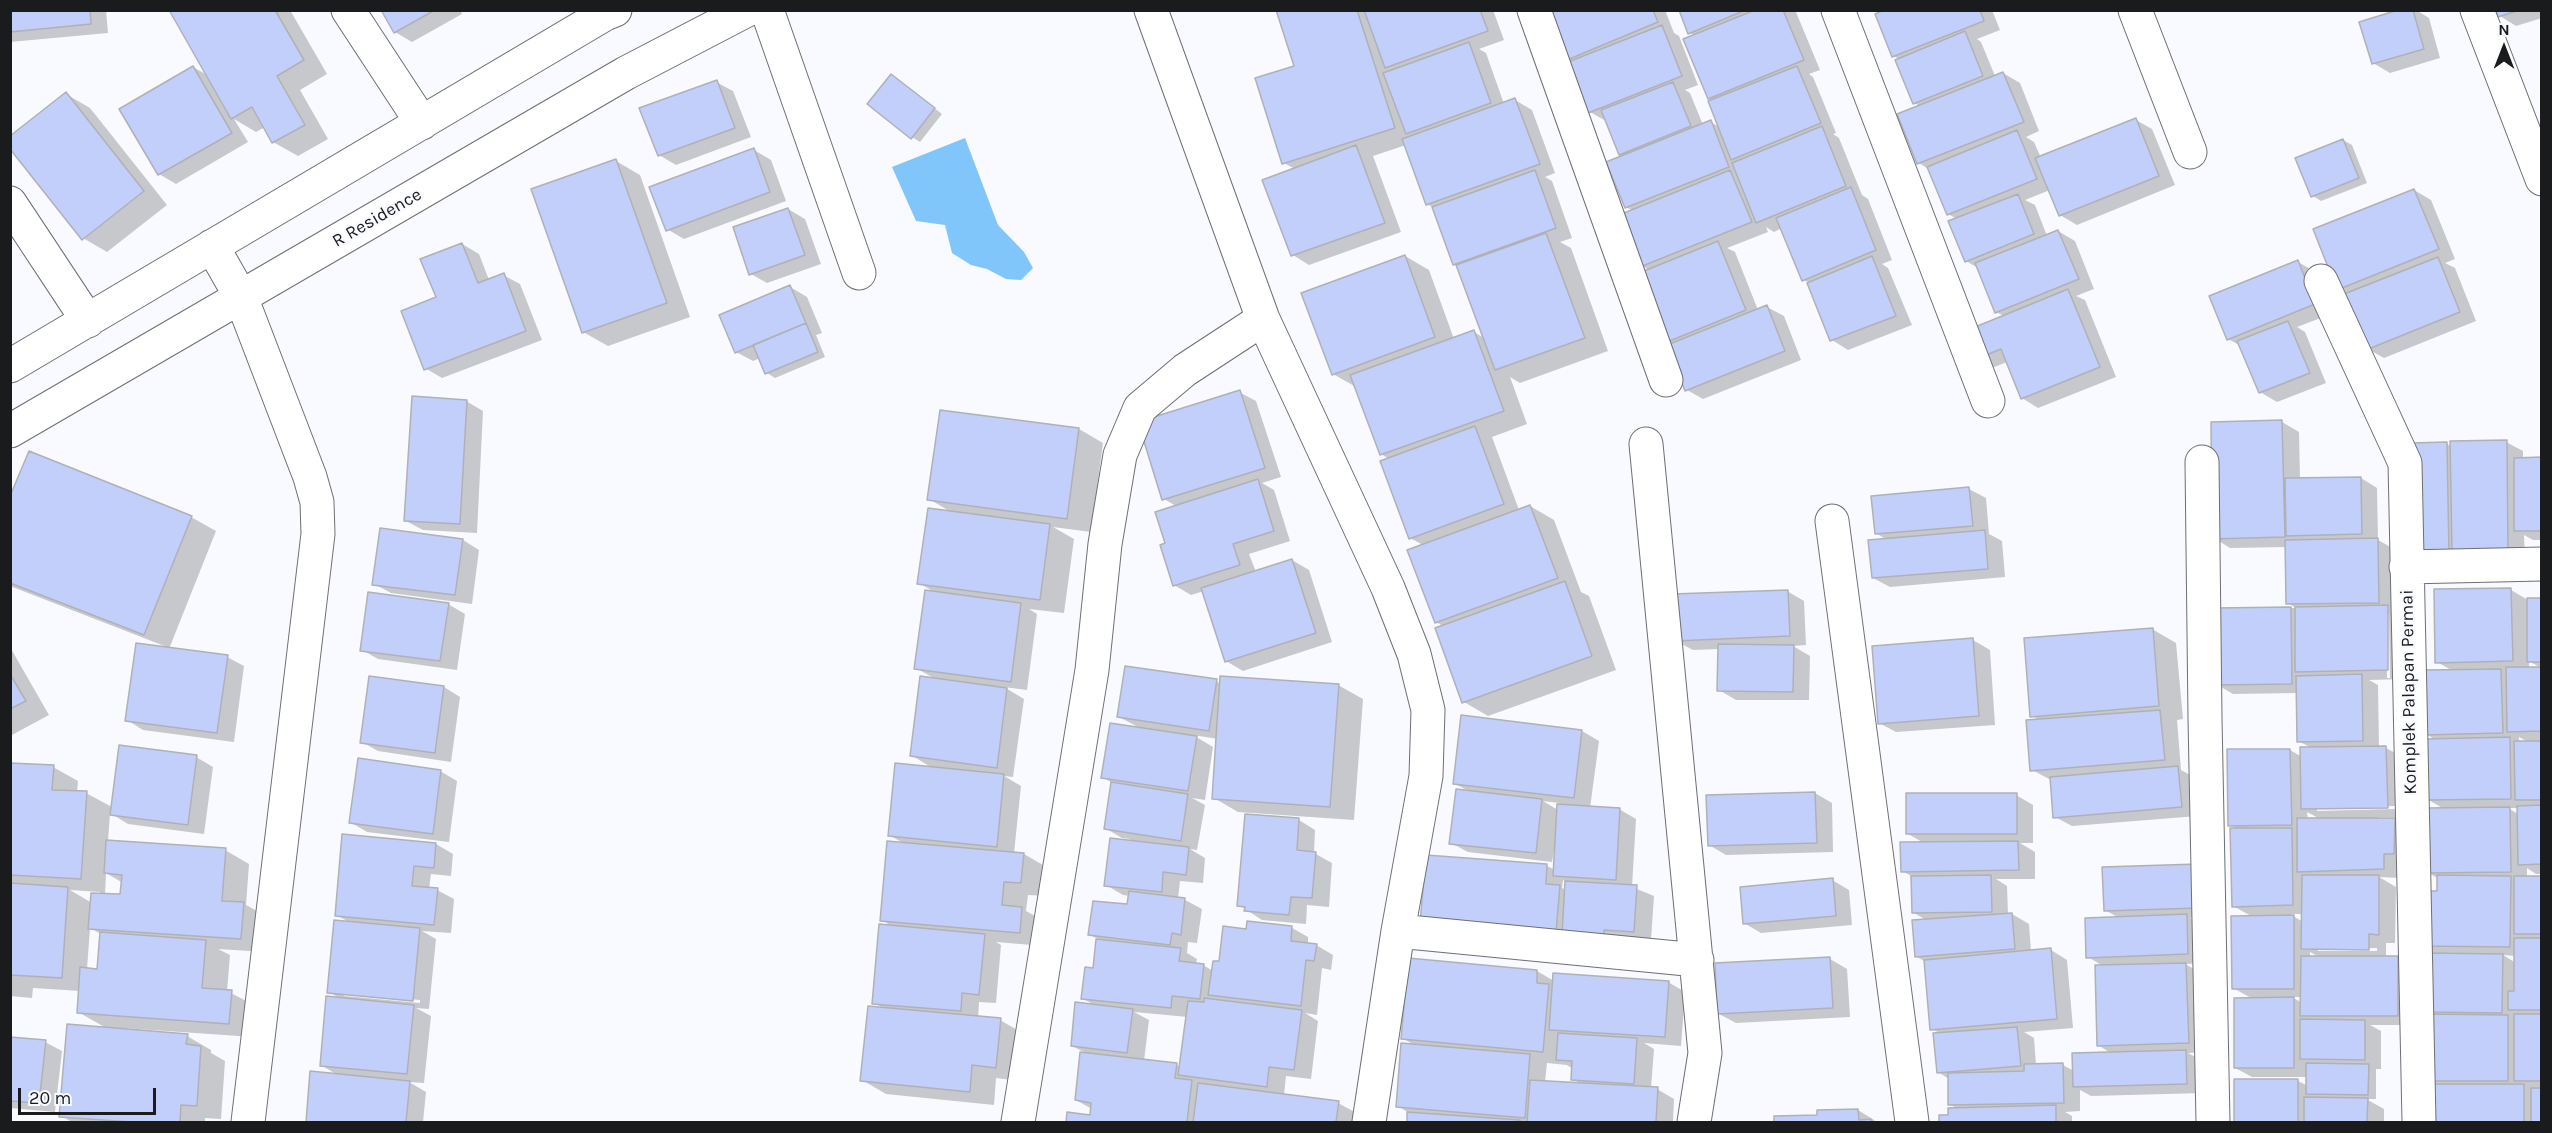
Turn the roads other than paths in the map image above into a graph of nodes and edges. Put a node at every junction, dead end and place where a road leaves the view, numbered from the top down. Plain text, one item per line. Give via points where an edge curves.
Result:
1 (348, 10) edge
2 (615, 10) edge
3 (747, 10) edge
4 (767, 10) edge
5 (1151, 10) edge
6 (1534, 10) edge
7 (1838, 10) edge
8 (2135, 10) edge
9 (2477, 10) edge
10 (422, 123) junction
11 (2190, 152) dead end
12 (2541, 179) edge
13 (10, 203) edge
14 (212, 246) junction
15 (859, 273) dead end
16 (2320, 281) dead end
17 (241, 297) junction
18 (1263, 319) junction
19 (87, 321) junction
20 (10, 366) edge
21 (1666, 380) dead end
22 (1988, 401) dead end
23 (10, 431) edge
24 (1646, 444) dead end
25 (2202, 462) dead end
26 (1832, 521) dead end
27 (2541, 564) edge
28 (2406, 567) junction
29 (1398, 931) junction
30 (1697, 960) junction
31 (248, 1122) edge
32 (1018, 1122) edge
33 (1369, 1122) edge
34 (1694, 1122) edge
35 (1912, 1122) edge
36 (2213, 1122) edge
37 (2419, 1122) edge

1 - 10 street
2 - 10 street
3 - 17 street, R Residence via 626,73
4 - 15 street
5 - 18 street
6 - 21 street
7 - 22 street
8 - 11 street
9 - 12 street
10 - 14 street
13 - 19 street
14 - 17 street
14 - 19 street
16 - 28 street, Komplek Palapan Permai via 2404,463
17 - 23 street, R Residence
17 - 31 street via 310,477 317,502 318,534
18 - 29 street via 1388,588 1414,654 1428,710 1426,776
18 - 32 street via 1185,370 1140,408 1120,455 1105,544 1092,670
19 - 20 street
24 - 30 street
25 - 36 street
26 - 35 street
27 - 28 street
28 - 37 street, Komplek Palapan Permai
29 - 30 street
29 - 33 street
30 - 34 street via 1705,1053

